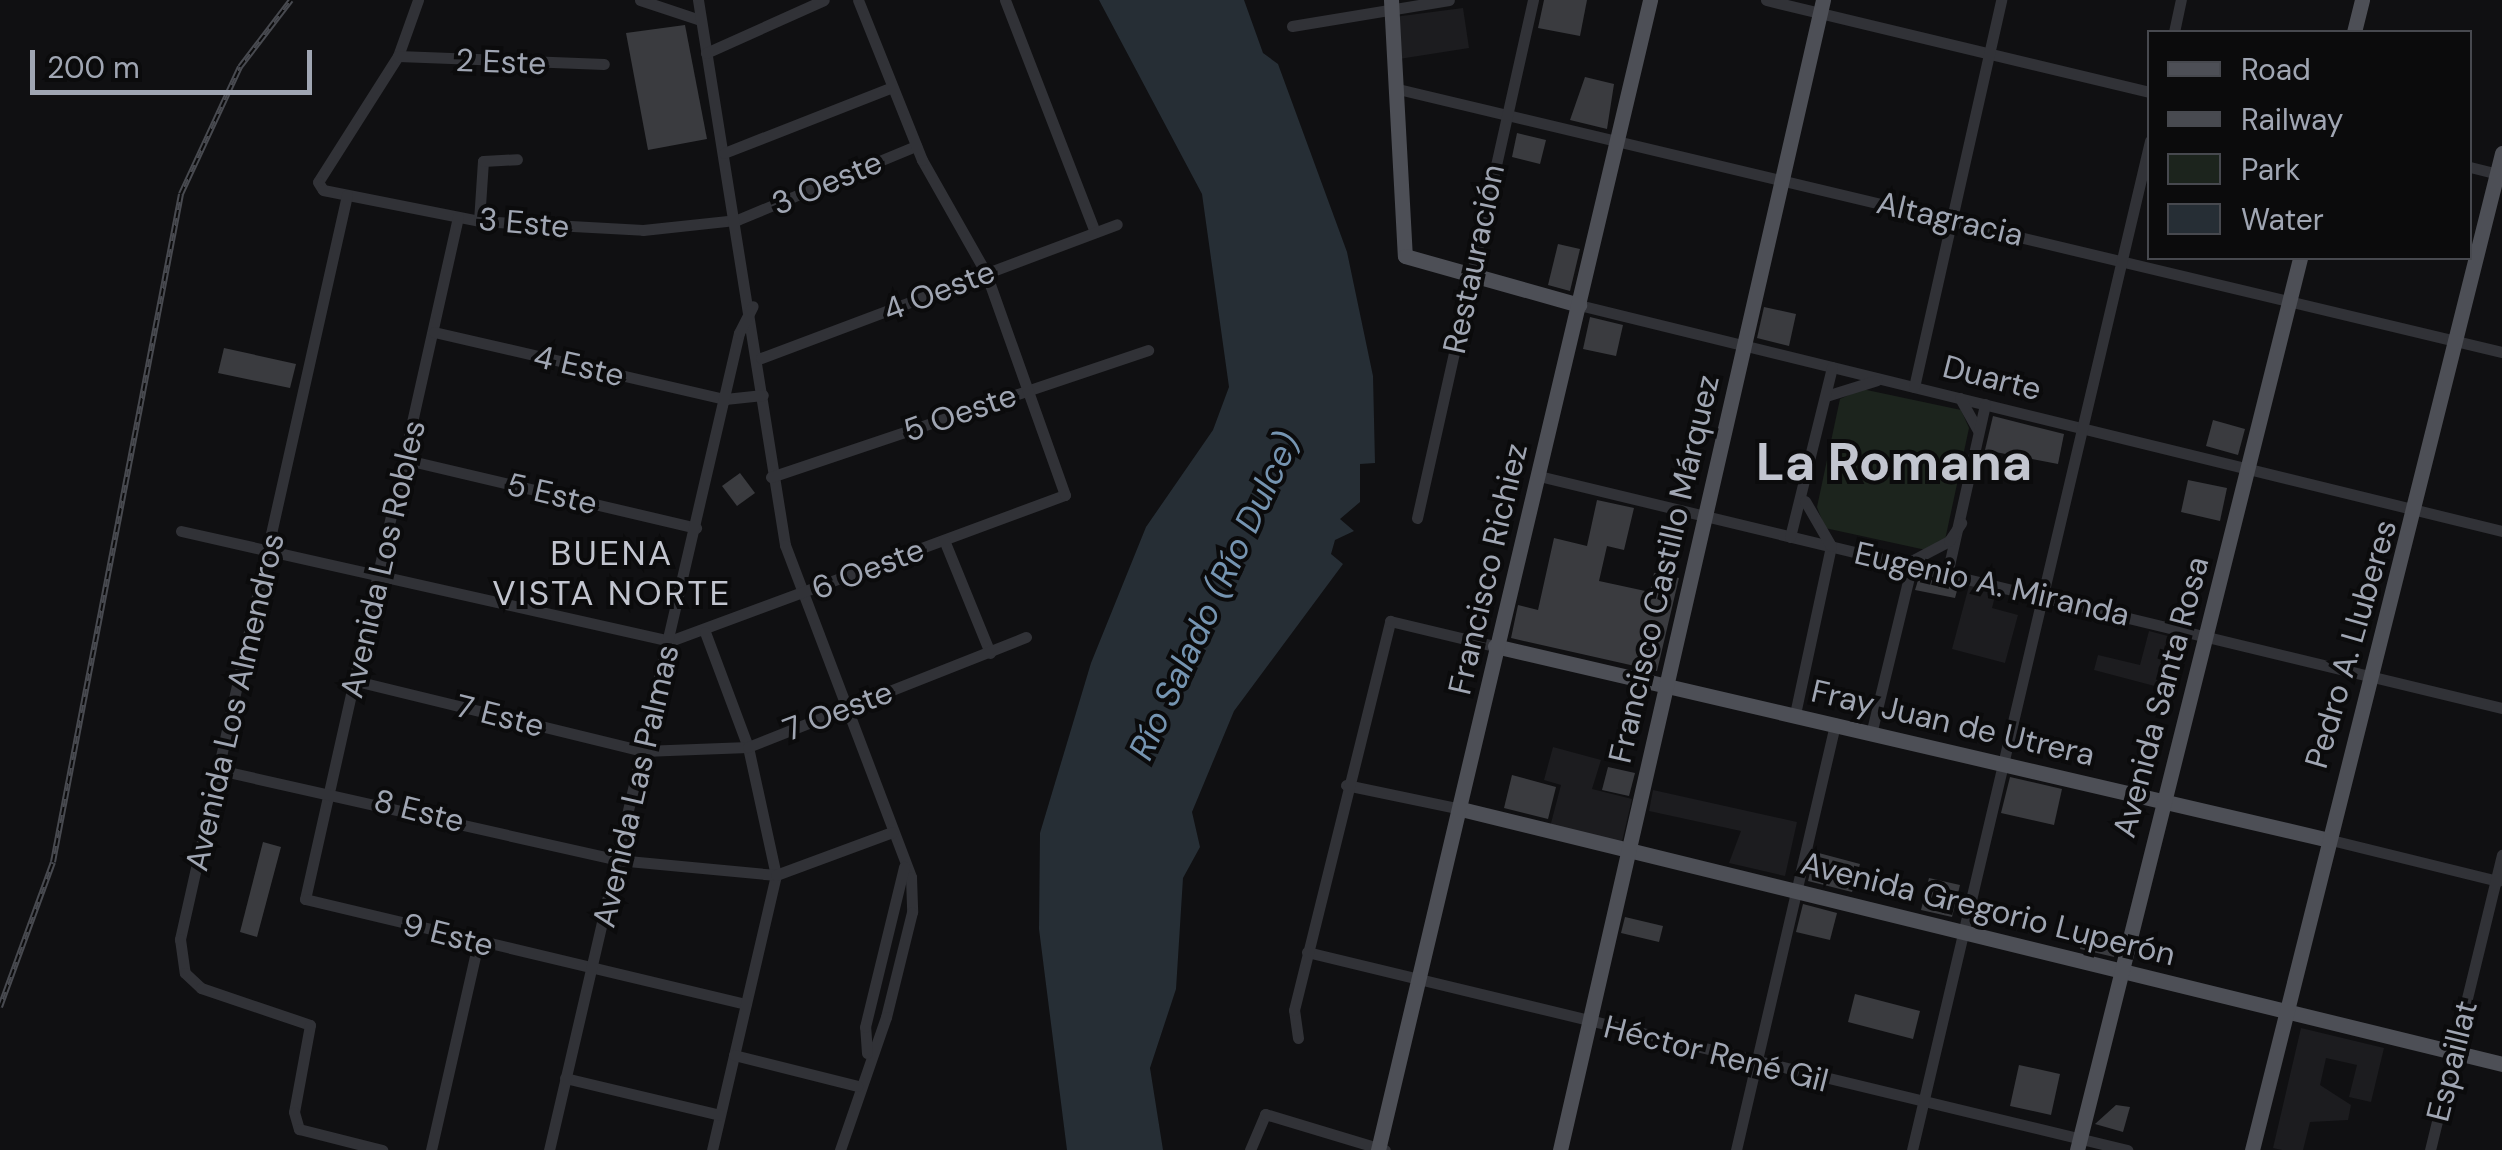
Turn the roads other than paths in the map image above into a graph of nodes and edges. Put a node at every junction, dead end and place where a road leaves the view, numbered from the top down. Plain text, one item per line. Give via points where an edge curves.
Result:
1 (418, 0) edge
2 (640, 0) edge
3 (824, 0) edge
4 (858, 0) edge
5 (1004, 0) edge
6 (1449, 0) edge
7 (1532, 0) edge
8 (1650, 0) edge
9 (1766, 0) edge
10 (2000, 0) edge
11 (2181, 0) edge
12 (2362, 0) edge
13 (1391, 3) edge
14 (1822, 6) edge
15 (699, 7) edge
16 (1292, 26) dead end
17 (2174, 30) edge
18 (2354, 30) edge
19 (1989, 52) junction
20 (706, 53) junction
21 (398, 56) junction
22 (604, 64) dead end
23 (892, 87) junction
24 (1398, 88) junction
25 (2147, 91) edge
26 (1504, 118) junction
27 (1617, 142) junction
28 (916, 146) junction
29 (724, 153) junction
30 (2502, 153) edge
31 (2147, 155) edge
32 (517, 158) dead end
33 (2472, 167) edge
34 (2500, 174) edge
35 (1784, 180) junction
36 (346, 195) junction
37 (458, 217) junction
38 (1949, 217) junction
39 (738, 220) junction
40 (479, 221) junction
41 (1117, 224) dead end
42 (1095, 232) junction
43 (2473, 251) edge
44 (2299, 260) edge
45 (2471, 260) edge
46 (2122, 261) junction
47 (986, 273) junction
48 (1469, 278) junction
49 (2288, 304) junction
50 (753, 306) junction
51 (1579, 306) junction
52 (434, 332) junction
53 (2455, 340) junction
54 (1742, 346) junction
55 (1148, 350) dead end
56 (2502, 352) edge
57 (761, 358) junction
58 (1832, 367) junction
59 (1881, 379) junction
60 (1914, 387) junction
61 (1026, 391) junction
62 (763, 395) junction
63 (1826, 396) junction
64 (1960, 398) junction
65 (725, 399) junction
66 (1985, 404) junction
67 (2080, 428) junction
68 (1978, 430) junction
69 (407, 460) junction
70 (2248, 471) junction
71 (1538, 476) junction
72 (771, 477) junction
73 (1805, 501) junction
74 (2417, 509) junction
75 (1417, 518) dead end
76 (1705, 518) junction
77 (1961, 522) junction
78 (696, 528) junction
79 (181, 531) dead end
80 (2502, 531) edge
81 (1790, 536) junction
82 (944, 540) junction
83 (1831, 546) junction
84 (270, 548) junction
85 (1913, 560) junction
86 (382, 570) junction
87 (1948, 570) junction
88 (803, 594) junction
89 (2040, 595) junction
90 (705, 632) junction
91 (1026, 636) dead end
92 (2208, 636) junction
93 (670, 641) junction
94 (1496, 646) junction
95 (990, 653) junction
96 (2369, 678) junction
97 (356, 681) junction
98 (1666, 685) junction
99 (848, 707) junction
100 (2502, 708) edge
101 (1795, 714) junction
102 (1835, 722) junction
103 (1872, 730) junction
104 (748, 747) junction
105 (643, 751) junction
106 (2001, 762) junction
107 (220, 770) junction
108 (1346, 785) junction
109 (330, 789) junction
110 (2160, 800) junction
111 (1461, 809) junction
112 (892, 832) junction
113 (2325, 838) junction
114 (1628, 851) junction
115 (2502, 855) edge
116 (618, 860) junction
117 (904, 867) junction
118 (776, 876) junction
119 (2498, 881) edge
120 (1795, 891) junction
121 (305, 899) joint
122 (1962, 932) junction
123 (478, 943) junction
124 (1307, 952) junction
125 (2120, 969) junction
126 (592, 971) junction
127 (1420, 979) junction
128 (746, 1004) junction
129 (2284, 1010) junction
130 (1592, 1022) junction
131 (1298, 1038) dead end
132 (867, 1053) junction
133 (2454, 1053) junction
134 (734, 1055) junction
135 (2502, 1064) edge
136 (1756, 1066) junction
137 (565, 1078) junction
138 (856, 1086) junction
139 (1924, 1106) junction
140 (720, 1115) junction
141 (2079, 1144) edge
142 (382, 1150) edge
143 (431, 1150) edge
144 (550, 1150) edge
145 (712, 1150) edge
146 (840, 1150) edge
147 (1250, 1150) edge
148 (1380, 1150) edge
149 (1560, 1150) edge
150 (1736, 1150) edge
151 (1912, 1150) edge
152 (2127, 1150) edge
153 (2252, 1150) edge
154 (2430, 1150) edge

1 - 21 street
2 - 15 street
3 - 20 street
4 - 23 street
5 - 42 street
6 - 13 street
7 - 26 street, Restauración
8 - 27 main road, Francisco Richiez
9 - 14 street
10 - 19 street
11 - 17 street
12 - 18 main road
13 - 16 street
13 - 24 main road
14 - 19 street
14 - 35 main road, Francisco Castillo Márquez
15 - 20 street
19 - 25 street
19 - 38 street
20 - 29 street
21 - 22 street, 2 Este
21 - 36 street, 3 Este via 318,182
23 - 28 street
23 - 29 street
24 - 26 street, Altagracia
24 - 48 main road, Duarte via 1404,253
26 - 27 street, Altagracia
26 - 48 street, Restauración
27 - 35 street, Altagracia
27 - 51 main road, Francisco Richiez
28 - 39 street, 3 Oeste
28 - 47 street
29 - 39 street
30 - 34 main road, Pedro A. Lluberes
31 - 46 street
32 - 40 street via 483,160
33 - 34 street
34 - 43 main road, Pedro A. Lluberes
35 - 38 street, Altagracia
35 - 54 main road, Francisco Castillo Márquez
36 - 37 street, 3 Este
36 - 84 street, Avenida Los Almendros
37 - 40 street, 3 Este
37 - 52 street, Avenida Los Robles
38 - 46 street, Altagracia
38 - 60 street
39 - 40 street, 3 Este via 643,230
39 - 50 street
41 - 42 street, 4 Oeste
42 - 47 street, 4 Oeste
44 - 49 main road, Avenida Santa Rosa
45 - 53 main road, Pedro A. Lluberes
46 - 49 street, Altagracia
46 - 67 street
47 - 57 street, 4 Oeste
47 - 61 street
48 - 51 main road, Duarte
48 - 75 street, Restauración
49 - 53 street, Altagracia
49 - 70 main road, Avenida Santa Rosa
50 - 57 street
50 - 65 street, Avenida Las Palmas
51 - 54 street, Duarte
51 - 71 main road, Francisco Richiez
52 - 65 street, 4 Este
52 - 69 street, Avenida Los Robles
53 - 56 street, Altagracia
53 - 74 main road, Pedro A. Lluberes
54 - 58 street, Duarte
54 - 76 main road, Francisco Castillo Márquez
55 - 61 street, 5 Oeste
57 - 62 street
58 - 59 street, Duarte
58 - 63 street
59 - 60 street, Duarte
59 - 63 street
60 - 64 street, Duarte
61 - 72 street, 5 Oeste
61 - 82 street, 6 Oeste via 1066,495
62 - 65 street, 4 Este
62 - 72 street
63 - 73 street
64 - 66 street, Duarte
64 - 68 street
65 - 78 street, Avenida Las Palmas
66 - 67 street, Duarte
66 - 68 street
67 - 70 street, Duarte
67 - 89 street
68 - 77 street
69 - 78 street, 5 Este
69 - 86 street, Avenida Los Robles
70 - 74 street, Duarte
70 - 92 main road, Avenida Santa Rosa
71 - 76 street, Eugenio A. Miranda
71 - 94 main road, Francisco Richiez
72 - 88 street
73 - 81 street
73 - 83 street
74 - 80 street, Duarte
74 - 96 main road, Pedro A. Lluberes
76 - 81 street, Eugenio A. Miranda
76 - 98 main road, Francisco Castillo Márquez
77 - 85 street via 1949,541
77 - 87 street
78 - 93 street, Avenida Las Palmas
79 - 84 street
81 - 83 street, Eugenio A. Miranda
82 - 88 street, 6 Oeste
82 - 95 street
83 - 85 street, Eugenio A. Miranda
83 - 101 street
84 - 86 street
84 - 107 street, Avenida Los Almendros
85 - 87 street, Eugenio A. Miranda
85 - 103 street
86 - 93 street
86 - 97 street, Avenida Los Robles
87 - 89 street, Eugenio A. Miranda
88 - 90 street, 6 Oeste
88 - 99 street
89 - 92 street, Eugenio A. Miranda
89 - 106 street
90 - 93 street, 6 Oeste
90 - 104 street
91 - 95 street, 7 Oeste
92 - 96 street, Eugenio A. Miranda
92 - 110 main road, Avenida Santa Rosa
93 - 105 street, Avenida Las Palmas
94 - 98 main road, Fray Juan de Utrera
94 - 108 street, Fray Juan de Utrera via 1390,621
94 - 111 main road, Francisco Richiez
95 - 99 street, 7 Oeste
96 - 100 street, Eugenio A. Miranda
96 - 113 main road, Pedro A. Lluberes
97 - 105 street, 7 Este
97 - 109 street, Avenida Los Robles
98 - 101 main road, Fray Juan de Utrera
98 - 114 main road, Francisco Castillo Márquez
99 - 104 street, 7 Oeste
99 - 112 street
101 - 102 main road, Fray Juan de Utrera
102 - 103 main road, Fray Juan de Utrera
102 - 120 street
103 - 106 main road, Fray Juan de Utrera
104 - 105 street, 7 Oeste
104 - 118 street
105 - 116 street, Avenida Las Palmas
106 - 110 main road, Fray Juan de Utrera
106 - 122 street
107 - 109 street, 8 Este
107 - 142 street, Avenida Los Almendros via 181,956 201,988 310,1025 295,1124
108 - 111 street
108 - 124 street
109 - 116 street, 8 Este
109 - 121 street, Avenida Los Robles
110 - 113 main road, Fray Juan de Utrera
110 - 125 main road, Avenida Santa Rosa
111 - 114 main road, Avenida Gregorio Luperón
111 - 127 main road, Francisco Richiez
112 - 117 street
112 - 118 street
113 - 119 street, Fray Juan de Utrera
113 - 129 main road, Pedro A. Lluberes
114 - 120 main road, Avenida Gregorio Luperón
114 - 130 main road, Francisco Castillo Márquez
115 - 119 street, Espaillat
116 - 118 street, 8 Este
116 - 126 street, Avenida Las Palmas
117 - 132 street via 865,1028
117 - 132 street via 912,912 881,1036
118 - 128 street
119 - 133 street, Espaillat
120 - 122 main road, Avenida Gregorio Luperón
120 - 136 street
121 - 123 street, 9 Este
122 - 125 main road, Avenida Gregorio Luperón
122 - 139 street
123 - 126 street, 9 Este
123 - 143 street
124 - 127 street, Héctor René Gil
124 - 131 street via 1294,1010
125 - 129 main road, Avenida Gregorio Luperón
125 - 141 main road, Avenida Santa Rosa
126 - 128 street, 9 Este
126 - 137 street, Avenida Las Palmas
127 - 130 street, Héctor René Gil
127 - 148 main road, Francisco Richiez
128 - 134 street
129 - 133 main road, Avenida Gregorio Luperón
129 - 153 main road, Pedro A. Lluberes
130 - 136 street, Héctor René Gil
130 - 149 main road, Francisco Castillo Márquez
132 - 138 street
133 - 135 main road, Avenida Gregorio Luperón
133 - 154 street, Espaillat
134 - 138 street
134 - 140 street
136 - 139 street, Héctor René Gil
136 - 150 street
137 - 140 street
137 - 144 street, Avenida Las Palmas
138 - 146 street
139 - 141 street, Héctor René Gil
139 - 151 street
140 - 145 street
141 - 152 street, Héctor René Gil
147 - 148 street via 1265,1114

